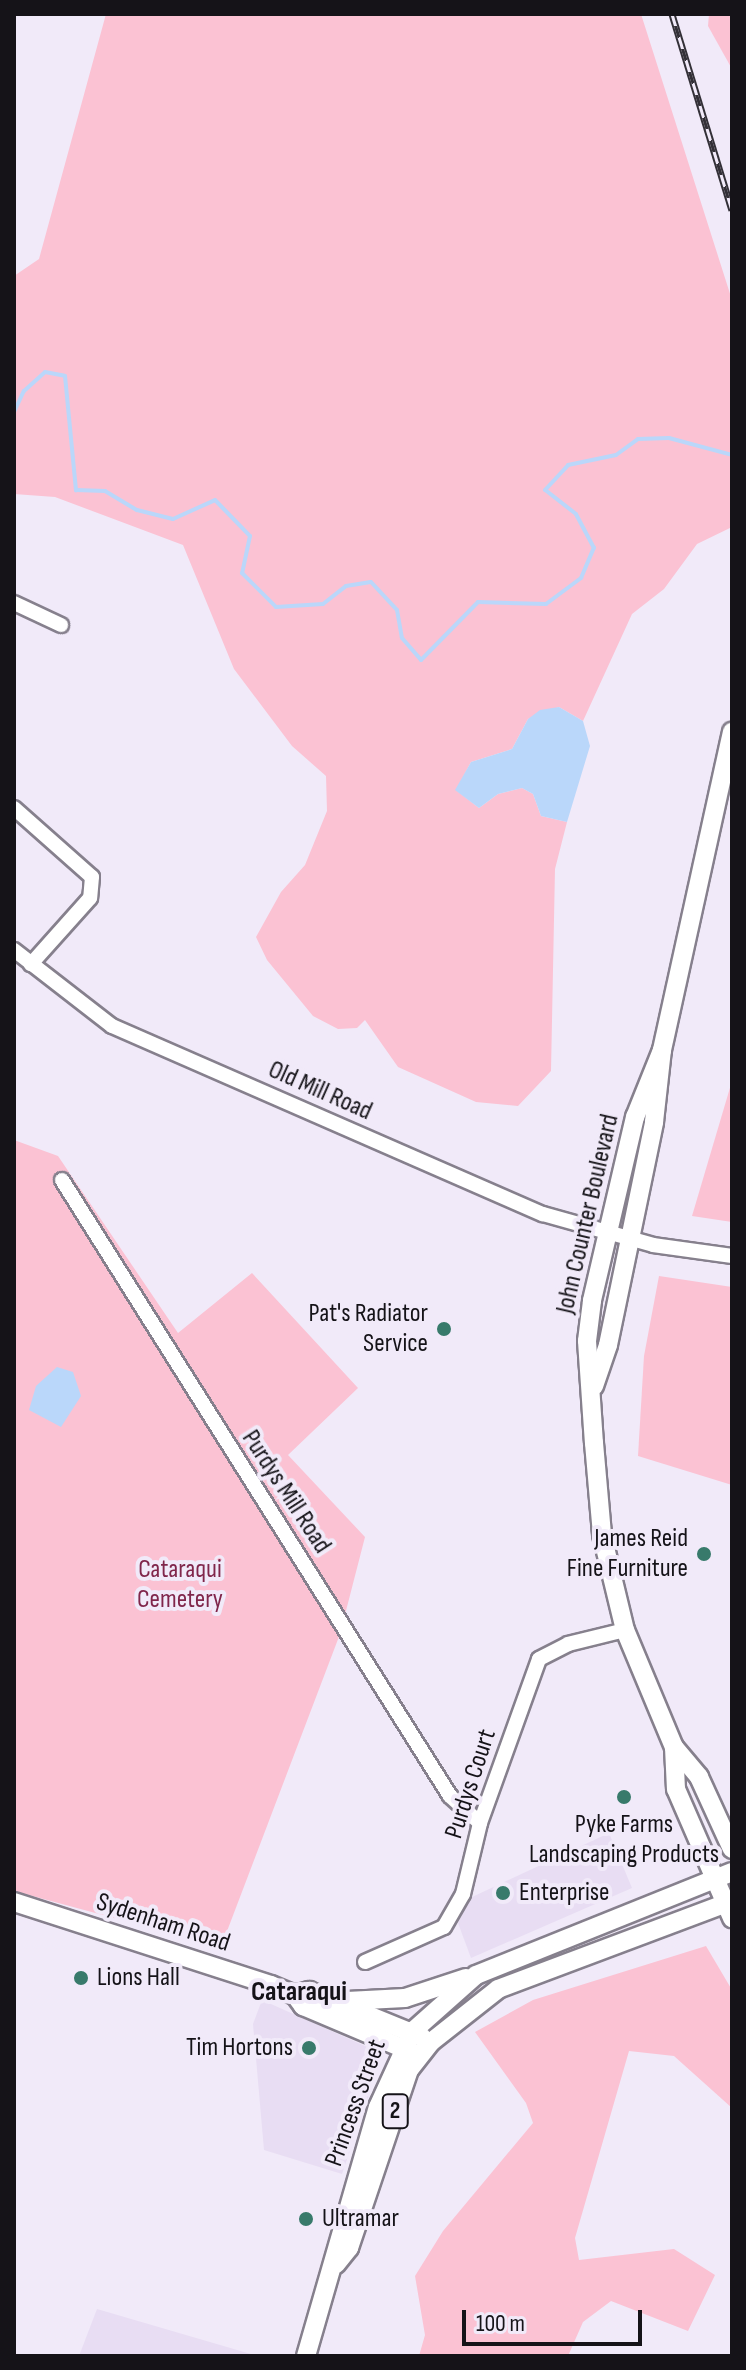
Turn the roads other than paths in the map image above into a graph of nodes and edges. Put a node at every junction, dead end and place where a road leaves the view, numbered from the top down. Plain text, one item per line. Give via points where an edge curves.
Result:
1 (14, 603) edge
2 (61, 625) dead end
3 (732, 732) edge
4 (14, 808) edge
5 (14, 950) edge
6 (31, 964) junction
7 (662, 1050) junction
8 (62, 1180) dead end
9 (606, 1235) junction
10 (627, 1239) junction
11 (732, 1256) edge
12 (592, 1393) junction
13 (625, 1630) junction
14 (674, 1747) junction
15 (480, 1823) junction
16 (732, 1849) edge
17 (724, 1876) edge
18 (14, 1902) edge
19 (730, 1908) edge
20 (365, 1962) dead end
21 (476, 1975) junction
22 (295, 1995) junction
23 (338, 2001) junction
24 (413, 2031) junction
25 (417, 2048) junction
26 (306, 2356) edge

1 - 2 street
3 - 7 main road, John Counter Boulevard
4 - 6 street via 92,877 90,898
5 - 6 street, Old Mill Road
6 - 9 street, Old Mill Road via 112,1026 551,1217
7 - 9 main road, John Counter Boulevard via 635,1117
7 - 10 main road, John Counter Boulevard via 654,1122
8 - 15 street, Purdys Mill Road via 450,1796
9 - 10 street, Old Mill Road
9 - 12 main road, John Counter Boulevard via 587,1341
10 - 11 street, Old Mill Road
10 - 12 main road, John Counter Boulevard via 608,1345
12 - 13 main road, John Counter Boulevard via 602,1535
13 - 14 main road, John Counter Boulevard
13 - 15 street, Purdys Court via 568,1644 539,1659
14 - 16 main road, John Counter Boulevard via 699,1777
14 - 17 main road, John Counter Boulevard via 676,1789
15 - 20 street, Purdys Court via 463,1894 444,1927
17 - 19 main road, John Counter Boulevard
17 - 21 main road, Princess Street / 2
18 - 22 main road, Sydenham Road
19 - 25 main road, Princess Street via 498,1989
21 - 23 main road via 405,1998
21 - 24 main road, Princess Street / 2
22 - 23 main road, Sydenham Road via 309,1991
22 - 25 main road, Sydenham Road via 303,2006
23 - 24 main road, Sydenham Road
24 - 25 main road, Princess Street / 2
25 - 26 main road, Princess Street / 2 via 335,2242 336,2264

